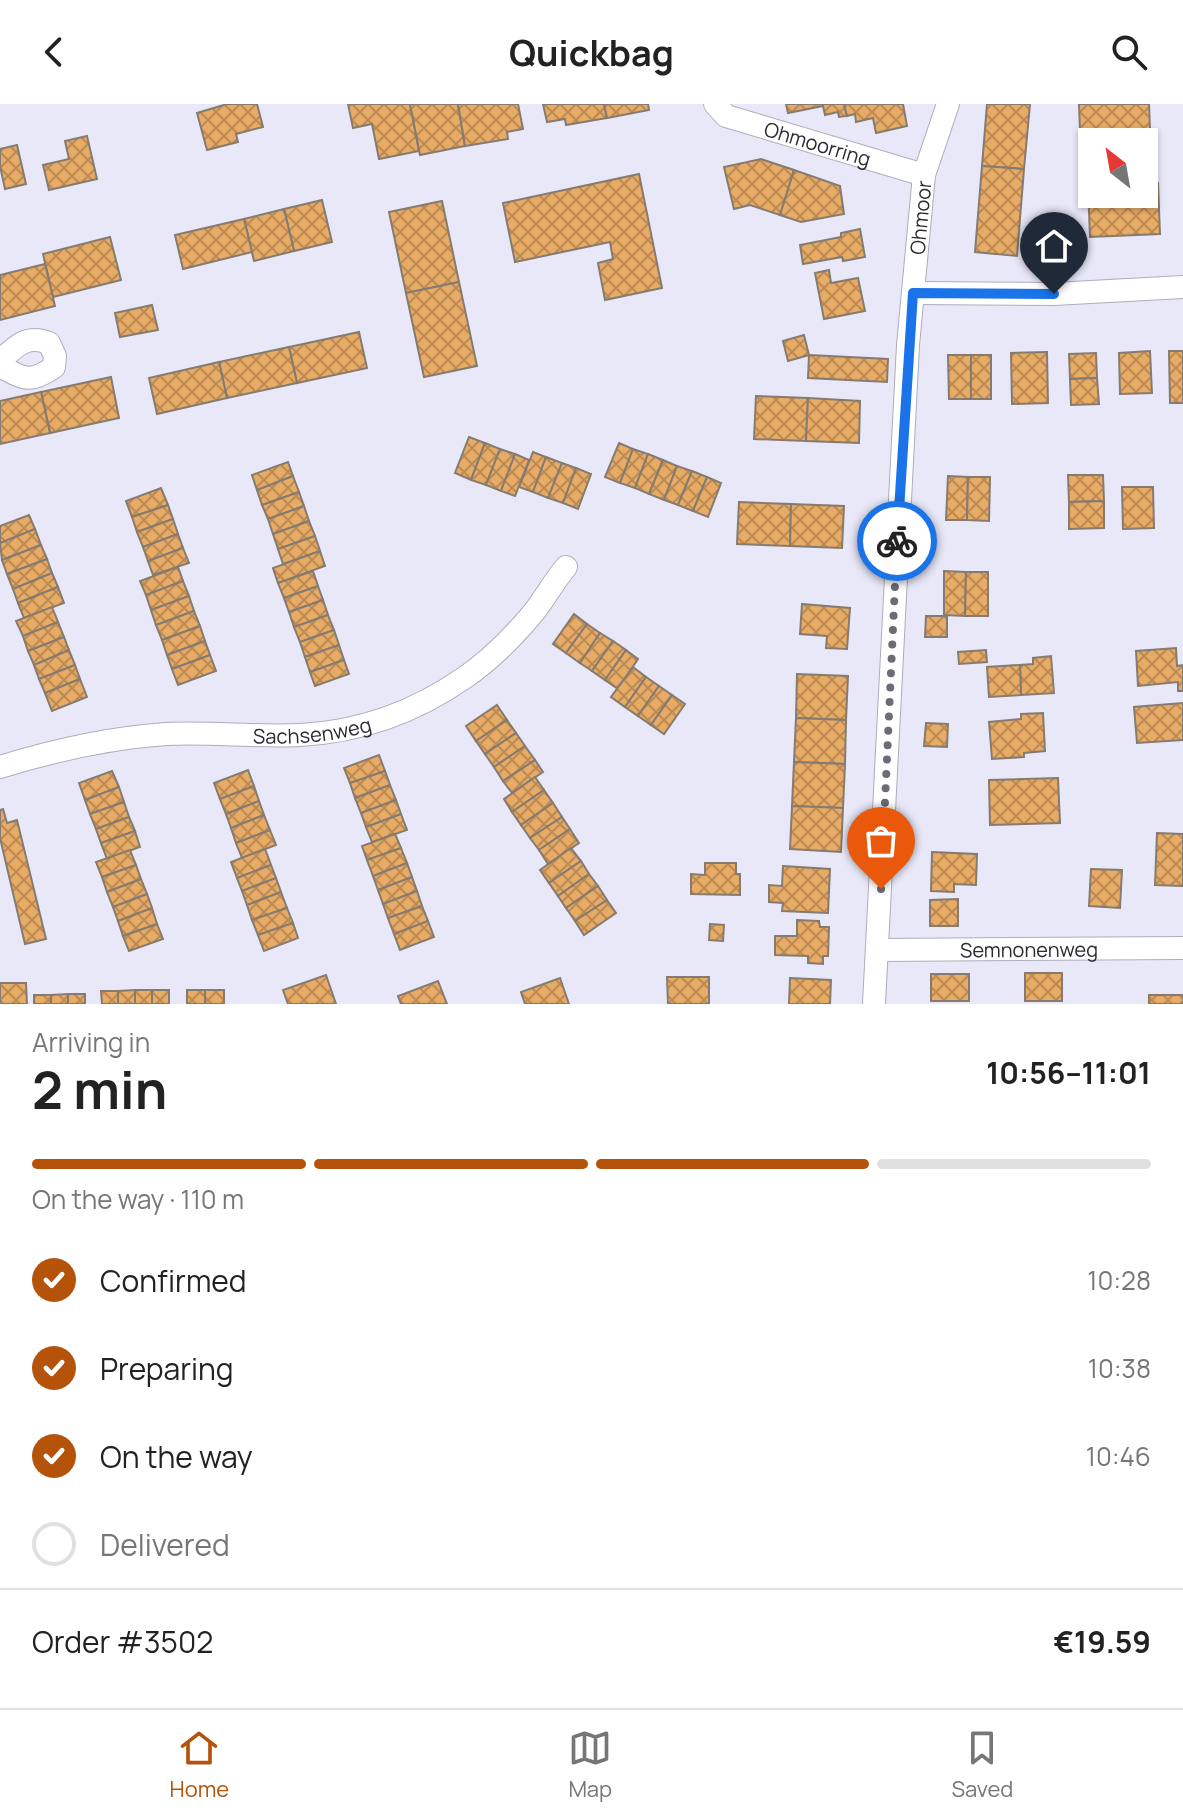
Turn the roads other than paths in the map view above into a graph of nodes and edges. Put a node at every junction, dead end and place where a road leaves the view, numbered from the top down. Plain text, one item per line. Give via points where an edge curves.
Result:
1 (715, 104) edge
2 (948, 104) edge
3 (924, 175) junction
4 (1183, 287) edge
5 (913, 293) junction
6 (566, 567) dead end
7 (0, 767) edge
8 (1183, 948) edge
9 (877, 950) junction
10 (874, 1004) edge

1 - 3 street, Ohmoorring via 726,116
2 - 3 street, Ohmoor
3 - 5 street, Ohmoor
4 - 5 street via 1054,294
5 - 9 street, Ohmoor
6 - 7 street, Sachsenweg via 493,655 465,678 389,718 302,735 167,734 90,743
8 - 9 street, Semnonenweg
9 - 10 street, Ohmoor

